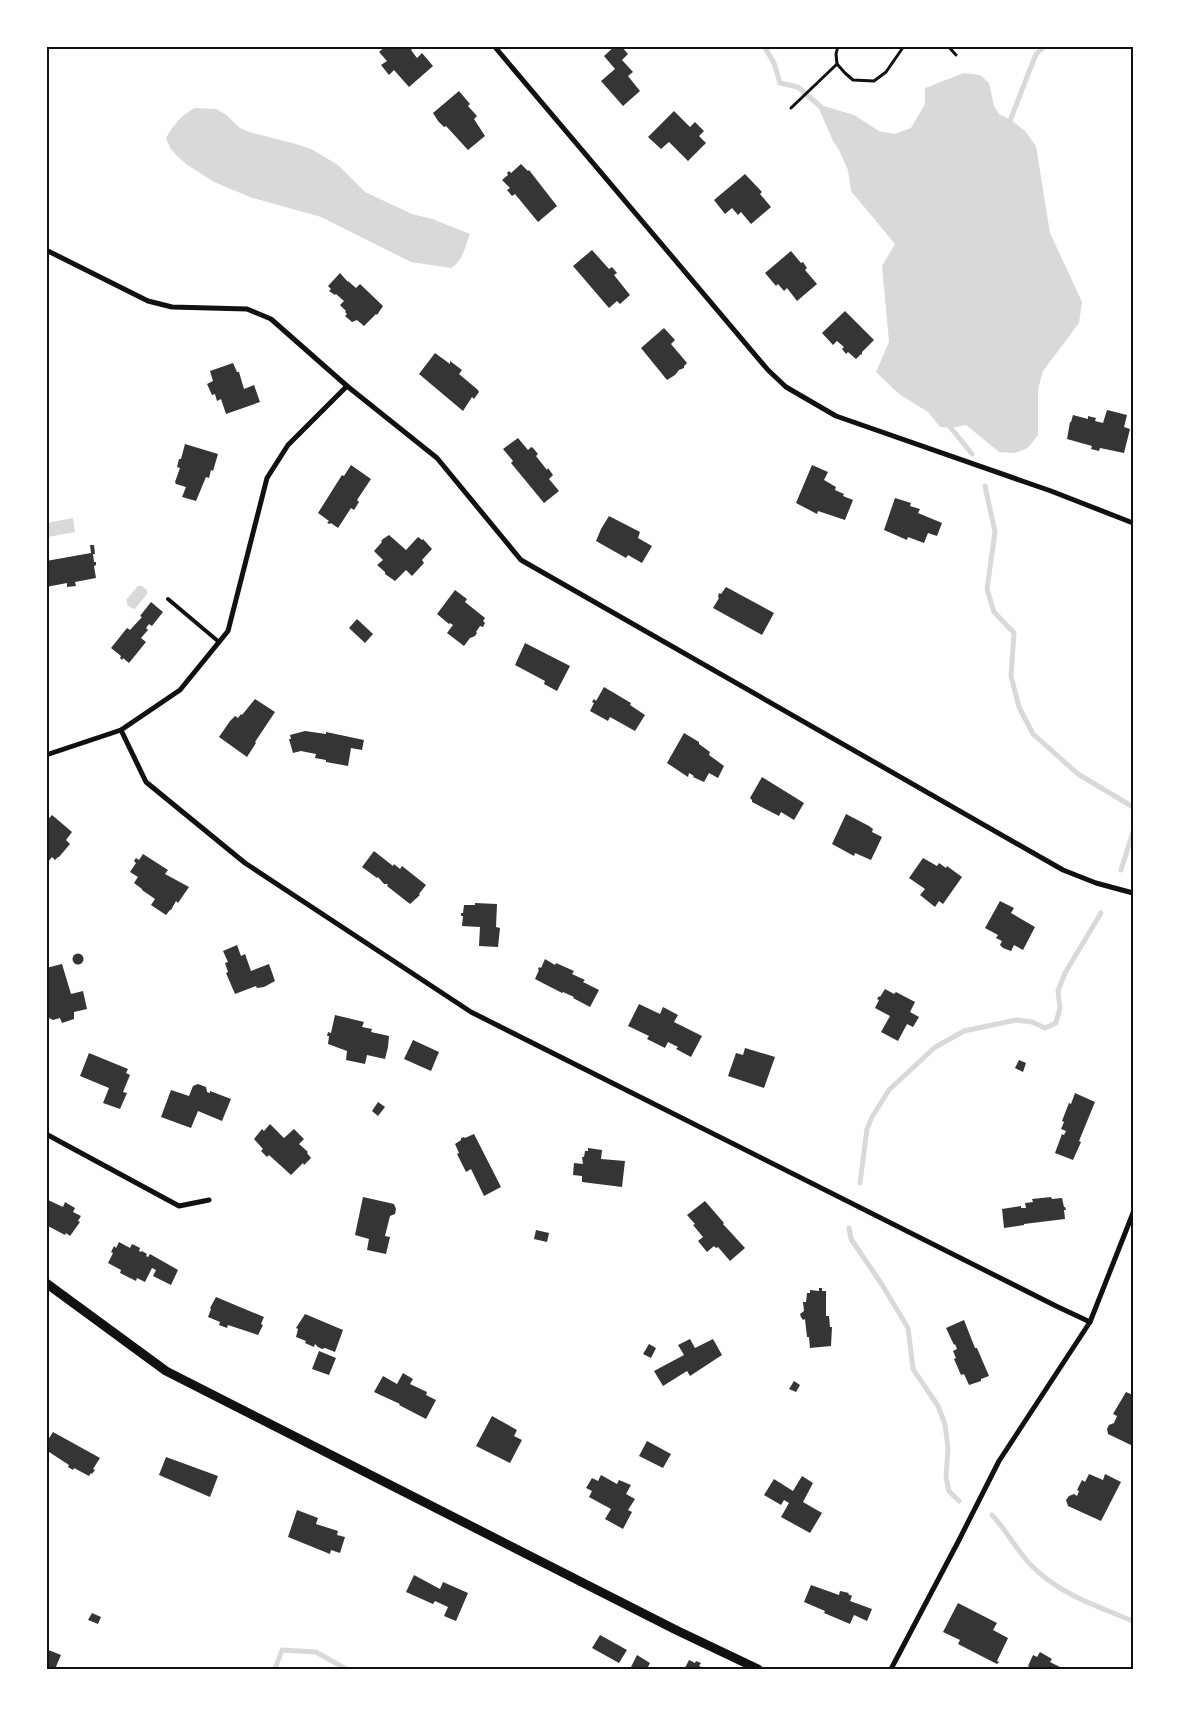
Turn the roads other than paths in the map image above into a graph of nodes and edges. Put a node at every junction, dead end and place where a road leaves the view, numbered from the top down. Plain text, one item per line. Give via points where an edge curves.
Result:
1 (494, 46) edge
2 (46, 250) edge
3 (348, 386) junction
4 (1133, 523) edge
5 (168, 599) dead end
6 (219, 642) junction
7 (121, 730) junction
8 (46, 755) edge
9 (1133, 893) edge
10 (46, 1134) edge
11 (209, 1200) dead end
12 (1133, 1213) edge
13 (46, 1283) edge
14 (1090, 1322) junction
15 (758, 1669) edge
16 (891, 1669) edge

1 - 4 street via 768,370 786,387 836,416
2 - 3 street via 148,300 172,308 247,309 263,316
3 - 6 street via 288,445 267,478 228,631
3 - 9 street via 437,458 521,560 1064,870
5 - 6 lane
6 - 7 street via 180,690
7 - 8 street
7 - 14 street via 146,782 245,863 471,1012
10 - 11 street via 179,1206
12 - 14 street
13 - 15 street via 166,1371
14 - 16 street via 999,1461

